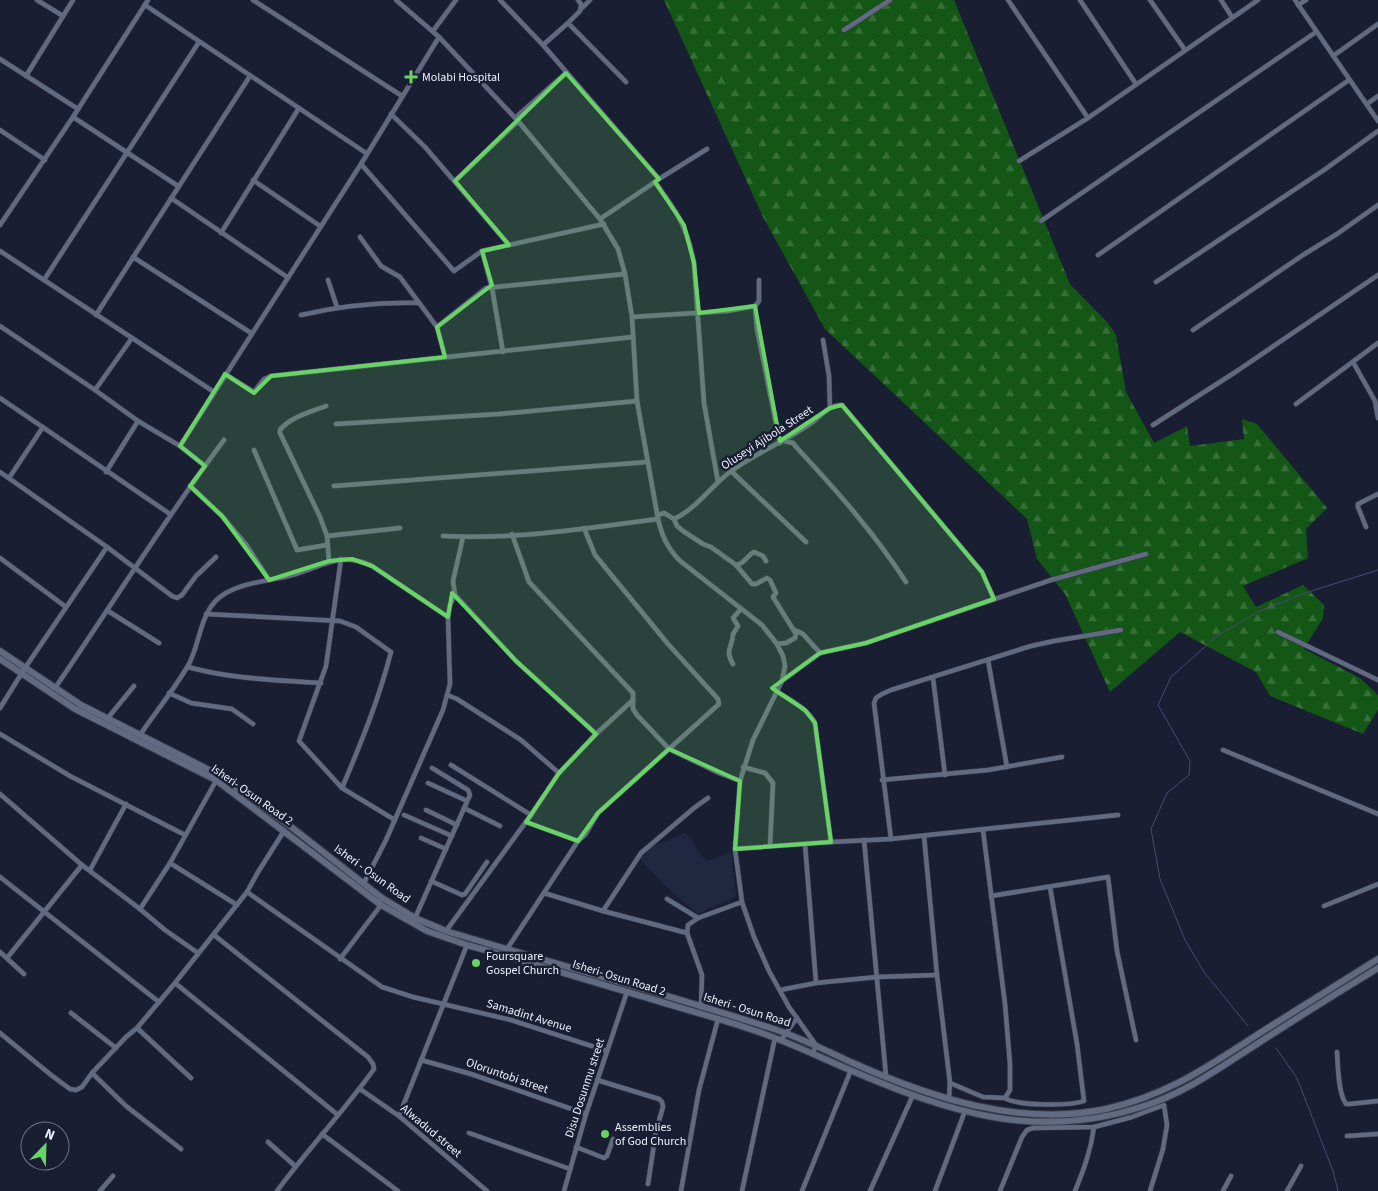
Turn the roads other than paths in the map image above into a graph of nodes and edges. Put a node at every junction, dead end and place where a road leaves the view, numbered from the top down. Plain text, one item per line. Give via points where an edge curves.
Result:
1 (37, 0) edge
2 (73, 0) edge
3 (148, 0) edge
4 (253, 0) edge
5 (396, 0) edge
6 (456, 0) edge
7 (500, 0) edge
8 (578, 0) edge
9 (590, 0) edge
10 (890, 0) edge
11 (1008, 0) edge
12 (1080, 0) edge
13 (1150, 0) edge
14 (1221, 0) edge
15 (1258, 0) edge
16 (1294, 0) edge
17 (1306, 0) edge
18 (145, 5) junction
19 (1298, 5) junction
20 (582, 8) junction
21 (63, 16) junction
22 (1232, 17) junction
23 (568, 23) junction
24 (1378, 24) edge
25 (844, 30) dead end
26 (433, 31) junction
27 (1316, 32) junction
28 (439, 38) junction
29 (199, 42) junction
30 (543, 45) junction
31 (1185, 50) junction
32 (1333, 56) junction
33 (0, 59) edge
34 (566, 73) junction
35 (26, 76) junction
36 (250, 76) junction
37 (1349, 80) junction
38 (626, 82) dead end
39 (1136, 84) junction
40 (402, 96) junction
41 (1378, 96) edge
42 (1367, 104) junction
43 (299, 108) junction
44 (78, 109) junction
45 (390, 114) junction
46 (73, 117) junction
47 (1088, 118) junction
48 (516, 120) junction
49 (1378, 121) edge
50 (0, 130) edge
51 (1378, 131) edge
52 (707, 149) dead end
53 (128, 152) junction
54 (366, 153) junction
55 (45, 160) junction
56 (1019, 160) dead end
57 (361, 164) junction
58 (253, 180) junction
59 (657, 180) junction
60 (455, 181) junction
61 (178, 186) junction
62 (171, 198) junction
63 (1378, 205) edge
64 (600, 219) junction
65 (1041, 221) dead end
66 (604, 224) junction
67 (0, 225) edge
68 (320, 226) junction
69 (221, 233) junction
70 (360, 237) dead end
71 (509, 245) junction
72 (0, 251) edge
73 (482, 251) junction
74 (1098, 255) dead end
75 (133, 258) junction
76 (625, 274) junction
77 (1378, 275) edge
78 (287, 278) junction
79 (44, 280) junction
80 (328, 280) dead end
81 (760, 280) dead end
82 (1156, 282) dead end
83 (492, 288) junction
84 (419, 304) junction
85 (755, 306) junction
86 (337, 307) junction
87 (699, 313) junction
88 (301, 315) dead end
89 (96, 316) junction
90 (632, 317) junction
91 (0, 326) edge
92 (437, 327) junction
93 (1193, 330) dead end
94 (251, 333) junction
95 (634, 337) junction
96 (132, 338) junction
97 (823, 340) dead end
98 (1378, 343) edge
99 (503, 352) junction
100 (444, 358) junction
101 (1353, 362) junction
102 (225, 374) junction
103 (95, 390) junction
104 (214, 392) junction
105 (0, 398) edge
106 (637, 401) junction
107 (1296, 404) dead end
108 (326, 406) dead end
109 (830, 408) junction
110 (1378, 418) edge
111 (138, 421) junction
112 (336, 424) dead end
113 (1153, 425) dead end
114 (44, 427) junction
115 (224, 440) dead end
116 (782, 442) junction
117 (180, 446) junction
118 (254, 450) dead end
119 (648, 462) junction
120 (205, 466) junction
121 (731, 471) junction
122 (0, 472) edge
123 (106, 472) junction
124 (9, 478) junction
125 (718, 482) junction
126 (190, 486) junction
127 (334, 486) dead end
128 (1378, 494) edge
129 (170, 514) junction
130 (658, 517) junction
131 (674, 519) junction
132 (1366, 527) dead end
133 (400, 528) dead end
134 (584, 528) junction
135 (512, 534) junction
136 (327, 536) junction
137 (443, 536) dead end
138 (463, 537) junction
139 (806, 542) dead end
140 (327, 545) junction
141 (107, 547) junction
142 (1146, 554) dead end
143 (216, 557) dead end
144 (0, 558) edge
145 (341, 559) junction
146 (329, 561) junction
147 (766, 561) dead end
148 (736, 565) junction
149 (136, 568) junction
150 (270, 580) junction
151 (906, 582) dead end
152 (455, 595) junction
153 (994, 599) junction
154 (66, 606) junction
155 (741, 609) junction
156 (108, 611) junction
157 (206, 614) junction
158 (448, 618) junction
159 (333, 621) junction
160 (795, 630) junction
161 (1121, 630) dead end
162 (1278, 632) dead end
163 (159, 643) dead end
164 (777, 644) junction
165 (0, 651) edge
166 (820, 653) junction
167 (0, 659) edge
168 (988, 660) junction
169 (733, 664) dead end
170 (188, 668) junction
171 (23, 670) junction
172 (933, 678) junction
173 (1378, 680) edge
174 (782, 681) junction
175 (321, 683) junction
176 (134, 686) dead end
177 (55, 688) junction
178 (776, 691) junction
179 (169, 693) junction
180 (447, 695) junction
181 (634, 700) junction
182 (0, 708) edge
183 (107, 719) junction
184 (253, 724) dead end
185 (0, 734) edge
186 (596, 734) junction
187 (140, 735) junction
188 (669, 749) junction
189 (1223, 750) dead end
190 (1062, 757) dead end
191 (451, 765) dead end
192 (743, 767) junction
193 (1007, 767) junction
194 (432, 768) dead end
195 (559, 773) junction
196 (945, 775) junction
197 (217, 778) junction
198 (882, 780) junction
199 (740, 781) junction
200 (428, 783) dead end
201 (342, 788) junction
202 (0, 794) edge
203 (708, 798) dead end
204 (467, 801) junction
205 (126, 804) junction
206 (464, 808) junction
207 (426, 810) dead end
208 (1378, 814) edge
209 (404, 815) dead end
210 (531, 815) junction
211 (1118, 815) dead end
212 (395, 820) junction
213 (526, 822) junction
214 (457, 825) junction
215 (500, 826) dead end
216 (983, 830) junction
217 (284, 831) junction
218 (185, 835) junction
219 (452, 836) junction
220 (924, 836) junction
221 (421, 838) dead end
222 (890, 839) junction
223 (864, 840) junction
224 (578, 841) junction
225 (831, 842) junction
226 (805, 844) junction
227 (770, 846) junction
228 (735, 849) junction
229 (446, 850) junction
230 (487, 862) dead end
231 (170, 863) junction
232 (82, 865) junction
233 (90, 870) junction
234 (0, 877) edge
235 (431, 882) junction
236 (364, 884) junction
237 (1378, 884) edge
238 (1050, 887) junction
239 (247, 892) junction
240 (544, 893) junction
241 (991, 896) junction
242 (667, 899) dead end
243 (742, 902) junction
244 (237, 905) junction
245 (381, 905) junction
246 (1324, 906) dead end
247 (140, 909) junction
248 (603, 911) junction
249 (45, 912) junction
250 (415, 918) junction
251 (698, 918) junction
252 (446, 931) junction
253 (687, 933) junction
254 (214, 935) junction
255 (467, 945) junction
256 (507, 949) junction
257 (0, 952) edge
258 (198, 953) junction
259 (7, 958) junction
260 (340, 958) junction
261 (1378, 959) edge
262 (1378, 968) edge
263 (24, 974) dead end
264 (937, 975) junction
265 (877, 977) junction
266 (175, 983) junction
267 (816, 983) junction
268 (780, 990) junction
269 (627, 992) junction
270 (159, 1002) junction
271 (444, 1004) junction
272 (701, 1007) junction
273 (72, 1013) dead end
274 (797, 1018) junction
275 (718, 1019) junction
276 (137, 1028) junction
277 (0, 1033) edge
278 (785, 1033) junction
279 (778, 1039) junction
280 (1136, 1040) dead end
281 (816, 1045) junction
282 (116, 1048) junction
283 (607, 1051) junction
284 (1337, 1052) dead end
285 (814, 1053) junction
286 (421, 1060) junction
287 (850, 1070) junction
288 (92, 1073) junction
289 (886, 1076) junction
290 (191, 1078) dead end
291 (597, 1080) junction
292 (950, 1084) junction
293 (360, 1089) junction
294 (913, 1095) junction
295 (949, 1098) junction
296 (1005, 1098) junction
297 (1378, 1101) edge
298 (965, 1111) junction
299 (586, 1114) junction
300 (338, 1115) junction
301 (399, 1116) junction
302 (1094, 1127) junction
303 (469, 1132) dead end
304 (322, 1134) junction
305 (1378, 1134) edge
306 (1347, 1136) dead end
307 (613, 1139) dead end
308 (268, 1142) dead end
309 (576, 1147) junction
310 (181, 1148) dead end
311 (295, 1166) junction
312 (1301, 1166) dead end
313 (570, 1169) junction
314 (113, 1176) dead end
315 (1231, 1176) dead end
316 (648, 1184) dead end
317 (484, 1190) edge
318 (100, 1191) edge
319 (277, 1191) edge
320 (398, 1191) edge
321 (564, 1191) edge
322 (681, 1191) edge
323 (742, 1191) edge
324 (802, 1191) edge
325 (870, 1191) edge
326 (935, 1191) edge
327 (1000, 1191) edge
328 (1075, 1191) edge
329 (1150, 1191) edge
330 (1223, 1191) edge
331 (1287, 1191) edge

1 - 21 street
2 - 21 street
3 - 18 street
4 - 40 street
5 - 26 street
6 - 26 street
7 - 30 street
8 - 20 street
9 - 20 street
10 - 25 street
11 - 47 street
12 - 39 street
13 - 31 street
14 - 22 street
15 - 22 street
16 - 19 street
17 - 19 street
18 - 29 street
18 - 44 street
19 - 27 street
20 - 23 street
21 - 35 street
22 - 31 street
23 - 30 street
23 - 38 street
24 - 32 street
26 - 28 street
27 - 32 street
27 - 65 street
28 - 40 street
28 - 48 street
29 - 36 street
29 - 53 street
30 - 34 street
31 - 39 street
32 - 37 street
33 - 35 street
34 - 48 street
34 - 59 street
35 - 44 street
36 - 43 street
36 - 61 street
37 - 42 street
37 - 74 street
39 - 47 street
40 - 45 street
41 - 42 street
42 - 49 street
43 - 54 street
43 - 58 street
44 - 46 street
45 - 54 street
45 - 60 street
46 - 53 street
46 - 55 street
47 - 56 street
48 - 60 street
48 - 64 street
50 - 55 street
51 - 82 street
52 - 59 street
53 - 61 street
53 - 79 street
54 - 57 street
55 - 67 street
57 - 68 street
57 - 73 street via 452,270 458,270
58 - 68 street
58 - 69 street
59 - 64 street
59 - 87 street via 690,241
60 - 71 street
61 - 62 street
62 - 69 street
62 - 75 street
63 - 93 street
64 - 66 street
66 - 71 street
66 - 76 street via 618,249
68 - 78 street
69 - 78 street
70 - 84 street via 381,266 400,277
71 - 73 street
72 - 79 street
73 - 83 street
75 - 89 street
75 - 94 street
76 - 83 street
76 - 90 street
77 - 113 street
78 - 94 street
79 - 89 street
80 - 86 street
81 - 85 street
83 - 92 street via 483,290
83 - 99 street
84 - 86 street via 387,302
84 - 92 street
85 - 87 street
85 - 116 street via 757,329
86 - 88 street
87 - 90 street
87 - 125 street via 704,403
89 - 96 street
90 - 95 street
91 - 103 street
92 - 100 street
94 - 102 street
95 - 99 street
95 - 106 street
96 - 103 street
96 - 104 street
97 - 109 street
98 - 101 street
99 - 100 street
100 - 102 street via 271,376 264,379 254,392
101 - 107 street
101 - 110 street via 1374,401
102 - 104 street
103 - 111 street
104 - 117 street
105 - 114 street
106 - 112 street
106 - 119 street
108 - 136 street via 282,426 280,433
109 - 116 street, Oluseyi Ajibola Street
109 - 153 street, Oluseyi Ajibola Street via 842,406 982,572
111 - 117 street
111 - 123 street
114 - 123 street
114 - 124 street
115 - 120 street
116 - 121 street, Oluseyi Ajibola Street
116 - 151 street via 793,444 848,504
117 - 120 street
118 - 140 street via 297,550
119 - 127 street
119 - 130 street
120 - 126 street
121 - 125 street, Oluseyi Ajibola Street
121 - 139 street
122 - 124 street
123 - 129 street
124 - 141 street
125 - 131 street, Oluseyi Ajibola Street via 684,514
126 - 129 street
126 - 150 street via 222,516
128 - 132 street via 1358,504
129 - 149 street
130 - 131 street via 664,513
130 - 134 street
130 - 155 street via 670,550
131 - 148 street via 683,531
133 - 136 street
134 - 135 street
134 - 188 street via 595,555 718,699 719,704
135 - 138 street
135 - 181 street via 529,582 633,693
136 - 140 street
137 - 138 street
138 - 152 street via 453,581
140 - 146 street
141 - 149 street
141 - 154 street
142 - 153 street
143 - 149 street via 177,598
144 - 154 street
145 - 146 street
145 - 158 street via 362,561 372,566
145 - 159 street
146 - 150 street
147 - 148 street via 754,552
148 - 160 street via 752,584 767,578 770,580 776,593 773,597
149 - 156 street
150 - 157 street via 238,586 223,594
152 - 158 street
152 - 186 street via 516,661
153 - 166 street via 866,643
154 - 171 street
155 - 164 street via 762,625
155 - 169 street via 733,618 738,626 729,646 728,656
156 - 163 street
156 - 177 street
157 - 159 street
157 - 170 street
158 - 180 street via 450,684
159 - 175 street
159 - 201 street via 356,627 391,652 368,726
160 - 164 street via 795,638
160 - 166 street
161 - 168 street via 1054,641
162 - 173 street
164 - 174 street via 785,666
165 - 171 main road, Isheri - Osun Road
166 - 174 street
167 - 171 main road, Isheri- Osun Road 2
168 - 172 street
168 - 193 street
170 - 175 street via 228,676
170 - 179 street
171 - 177 main road, Isheri - Osun Road
171 - 182 street
171 - 197 main road, Isheri- Osun Road 2 via 82,712
172 - 196 street
172 - 198 street via 890,690 876,698
174 - 178 street
175 - 201 street via 299,741
176 - 183 street
177 - 183 main road, Isheri - Osun Road
178 - 192 street
178 - 225 street via 805,710 816,723
179 - 184 street via 191,703 232,710
179 - 187 street
180 - 195 street via 521,740
180 - 212 street
181 - 186 street
181 - 188 street via 636,715
183 - 187 main road, Isheri - Osun Road
185 - 205 street via 70,776
186 - 195 street
187 - 197 main road, Isheri - Osun Road
188 - 199 street
188 - 224 street via 598,813
189 - 208 street
190 - 193 street
191 - 210 street
192 - 199 street
192 - 227 street via 765,772 773,783
193 - 196 street
194 - 204 street via 468,790 470,796
195 - 210 street
196 - 198 street
197 - 217 main road, Isheri- Osun Road 2
197 - 218 street
197 - 236 main road, Isheri - Osun Road via 290,826
198 - 222 street
199 - 228 street
200 - 204 street
201 - 212 street
202 - 232 street
203 - 248 street via 641,852
204 - 206 street
205 - 218 street
205 - 233 street
206 - 214 street
206 - 215 street
207 - 214 street
209 - 219 street
210 - 213 street
211 - 216 street
212 - 236 street
213 - 224 street
213 - 252 street
214 - 219 street
216 - 220 street
216 - 241 street
217 - 239 street
217 - 245 main road, Isheri- Osun Road 2
218 - 231 street
219 - 229 street
220 - 222 street
220 - 264 street
221 - 229 street
222 - 223 street
223 - 225 street
223 - 265 street
224 - 240 street
225 - 226 street
226 - 227 street
226 - 267 street
227 - 228 street
228 - 243 street
229 - 235 street
230 - 235 street via 465,894
231 - 244 street
231 - 247 street
232 - 233 street
232 - 249 street
233 - 247 street
234 - 249 street
235 - 250 street
236 - 250 main road, Isheri - Osun Road
237 - 246 street
238 - 241 street
238 - 280 street via 1109,878 1116,951
238 - 296 street via 1084,1098 1081,1102 1050,1104 1014,1103
239 - 244 street
239 - 260 street, Samadint Avenue
240 - 248 street
240 - 256 street
241 - 296 street via 1010,1064 1010,1090
242 - 251 street
243 - 251 street
243 - 268 street via 754,937
244 - 254 street
245 - 255 main road, Isheri- Osun Road 2 via 427,931
245 - 260 street
247 - 258 street
248 - 253 street
249 - 259 street
249 - 270 street
250 - 252 main road, Isheri - Osun Road
251 - 253 street via 688,925
252 - 256 main road, Isheri - Osun Road
253 - 272 street via 702,975
254 - 258 street
254 - 293 street via 371,1060 374,1069
255 - 269 main road, Isheri- Osun Road 2
255 - 271 street
256 - 272 main road, Isheri - Osun Road
257 - 259 street
258 - 266 street
259 - 263 street
260 - 271 street, Samadint Avenue via 382,988
261 - 295 main road, Isheri - Osun Road via 1198,1074 1139,1100 1108,1109 1048,1116 990,1109
262 - 298 main road, Isheri- Osun Road 2 via 1202,1080 1141,1107 1086,1120 1029,1122
264 - 265 street
264 - 292 street
265 - 267 street
265 - 289 street
266 - 270 street
266 - 300 street
267 - 268 street
268 - 274 street
269 - 275 main road, Isheri- Osun Road 2
269 - 283 street, Disu Dosunmu street
270 - 276 street
271 - 283 street, Samadint Avenue via 511,1020
271 - 286 street
272 - 278 main road, Isheri - Osun Road
273 - 282 street
274 - 278 street
274 - 281 street
275 - 279 main road, Isheri- Osun Road 2
275 - 322 street via 700,1090
276 - 282 street
276 - 290 street
277 - 288 street via 70,1088 82,1087
278 - 279 street
278 - 281 main road, Isheri - Osun Road
279 - 285 main road, Isheri- Osun Road 2
279 - 323 street
281 - 285 street
281 - 289 main road, Isheri - Osun Road
282 - 288 street
283 - 291 street, Disu Dosunmu street
284 - 297 street via 1340,1087 1346,1104
285 - 287 main road, Isheri- Osun Road 2
286 - 299 street, Oloruntobi street
286 - 301 street
287 - 294 main road, Isheri- Osun Road 2
287 - 324 street
288 - 310 street via 126,1106
289 - 295 main road, Isheri - Osun Road
291 - 299 street, Disu Dosunmu street
291 - 316 street via 662,1102 664,1107 656,1131
292 - 295 street
292 - 296 street via 983,1096
293 - 300 street
293 - 301 street, Alwadud street
294 - 298 main road, Isheri- Osun Road 2
294 - 325 street
298 - 326 street
299 - 309 street, Disu Dosunmu street
300 - 304 street
301 - 317 street, Alwadud street
302 - 327 street via 1027,1130
302 - 328 street via 1087,1164
302 - 329 street via 1164,1105 1167,1125 1163,1150
303 - 313 street
304 - 311 street
304 - 320 street
305 - 306 street
307 - 309 street via 604,1158
308 - 311 street
309 - 313 street, Disu Dosunmu street
311 - 319 street
312 - 331 street
313 - 321 street, Disu Dosunmu street
314 - 318 street
315 - 330 street

